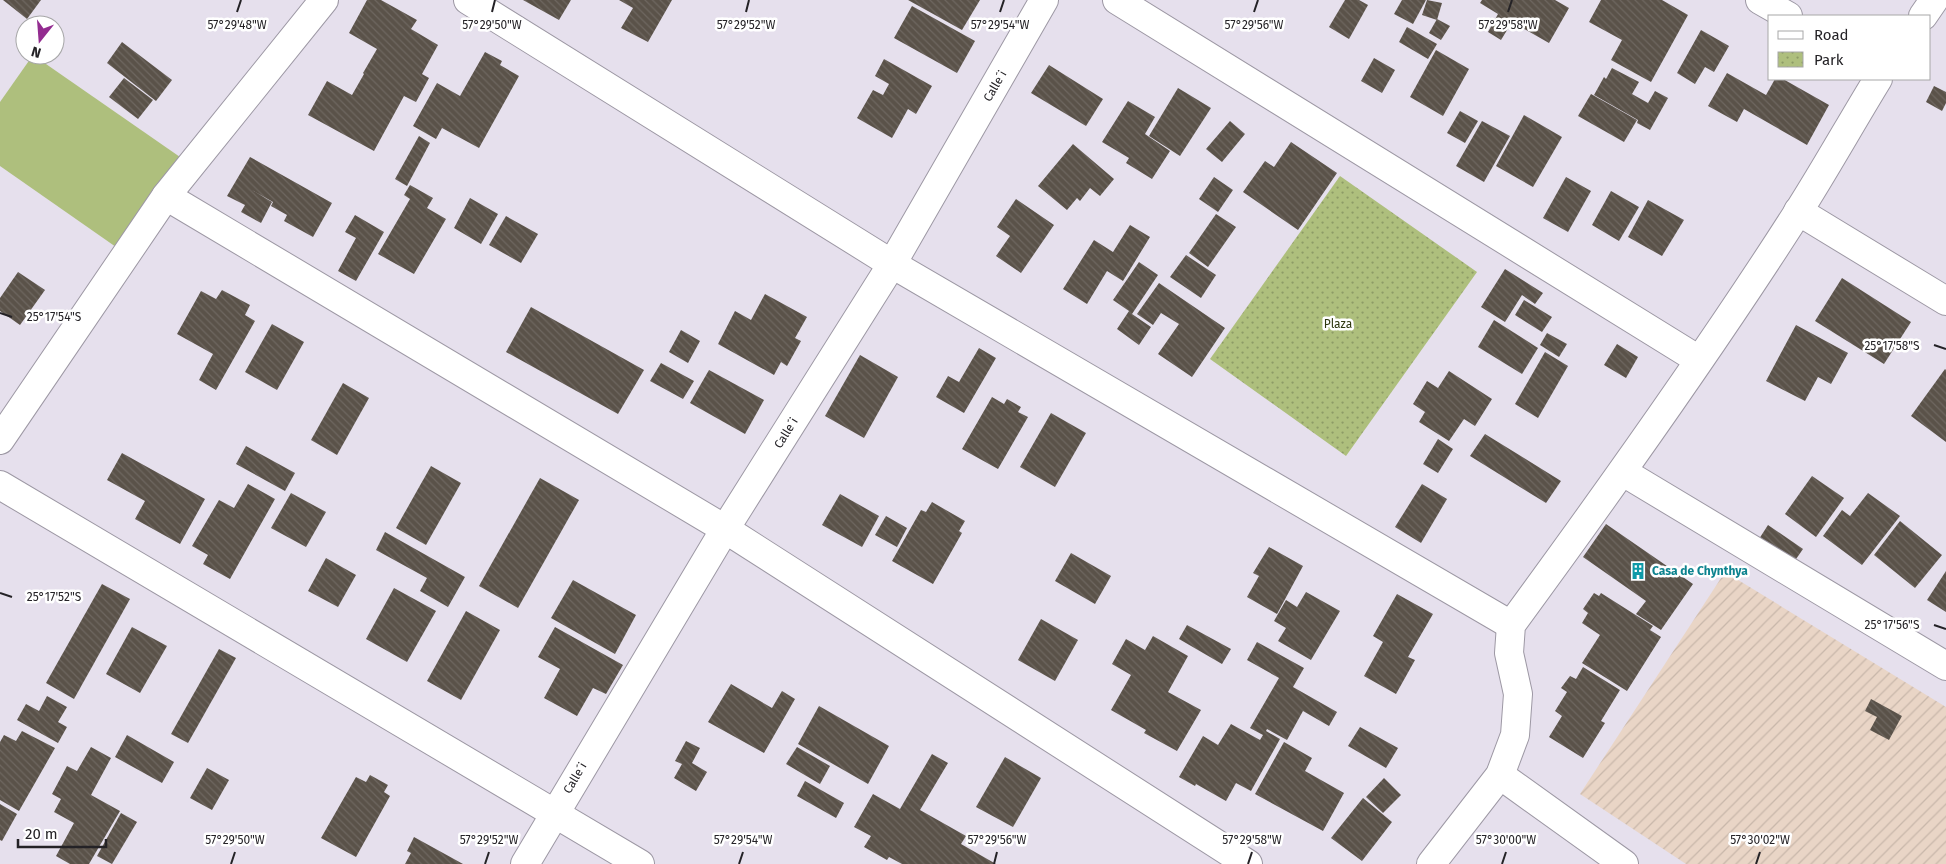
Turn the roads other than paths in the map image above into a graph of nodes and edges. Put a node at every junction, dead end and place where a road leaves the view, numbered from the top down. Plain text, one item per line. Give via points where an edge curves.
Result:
1 (324, 0) edge
2 (468, 0) edge
3 (1044, 0) edge
4 (1117, 0) edge
5 (1760, 0) edge
6 (1934, 0) edge
7 (1786, 15) edge
8 (1923, 15) edge
9 (1877, 80) edge
10 (166, 196) junction
11 (1798, 211) junction
12 (892, 264) junction
13 (1946, 301) edge
14 (1699, 360) junction
15 (0, 440) edge
16 (1624, 472) junction
17 (0, 485) edge
18 (725, 529) junction
19 (1511, 625) junction
20 (1946, 666) edge
21 (1500, 775) junction
22 (554, 812) junction
23 (525, 864) edge
24 (640, 864) edge
25 (1248, 864) edge
26 (1431, 864) edge
27 (1624, 864) edge

1 - 10 street
2 - 12 street
3 - 12 street, Calle´i
4 - 14 street
5 - 7 street
6 - 8 street
9 - 11 street
10 - 15 street
10 - 18 street
11 - 13 street
11 - 14 street
12 - 18 street, Calle´i
12 - 19 street
14 - 16 street
16 - 19 street
16 - 20 street
17 - 22 street
18 - 22 street, Calle´i
18 - 25 street
19 - 21 street via 1509,653 1518,694 1516,727
21 - 26 street
21 - 27 street
22 - 23 street, Calle´i
22 - 24 street

